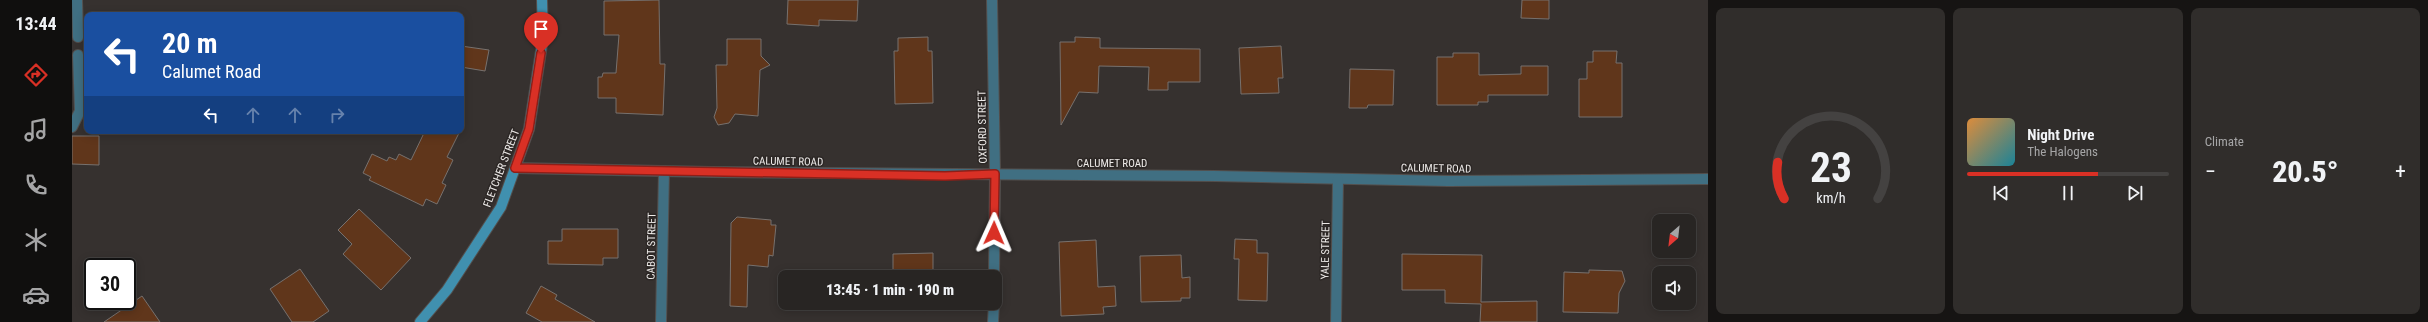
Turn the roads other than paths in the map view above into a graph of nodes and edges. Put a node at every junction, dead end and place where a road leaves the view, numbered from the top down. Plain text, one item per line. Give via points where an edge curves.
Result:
1 (77, 0) edge
2 (542, 0) edge
3 (992, 0) edge
4 (78, 37) dead end
5 (78, 56) dead end
6 (72, 127) edge
7 (515, 168) junction
8 (664, 171) junction
9 (995, 174) junction
10 (1338, 179) junction
11 (1708, 179) edge
12 (994, 270) edge
13 (994, 310) edge
14 (420, 322) edge
15 (661, 322) edge
16 (993, 322) edge
17 (1336, 322) edge

1 - 4 street
2 - 7 street, FLETCHER STREET via 543,38 529,129
3 - 9 street, OXFORD STREET
5 - 6 street via 80,111
7 - 8 street, CALUMET ROAD
7 - 14 street, FLETCHER STREET via 501,207 447,290
8 - 9 street, CALUMET ROAD via 945,176
8 - 15 street, CABOT STREET
9 - 10 street, CALUMET ROAD
9 - 12 street, OXFORD STREET
10 - 11 street, CALUMET ROAD
10 - 17 street, YALE STREET
13 - 16 street

